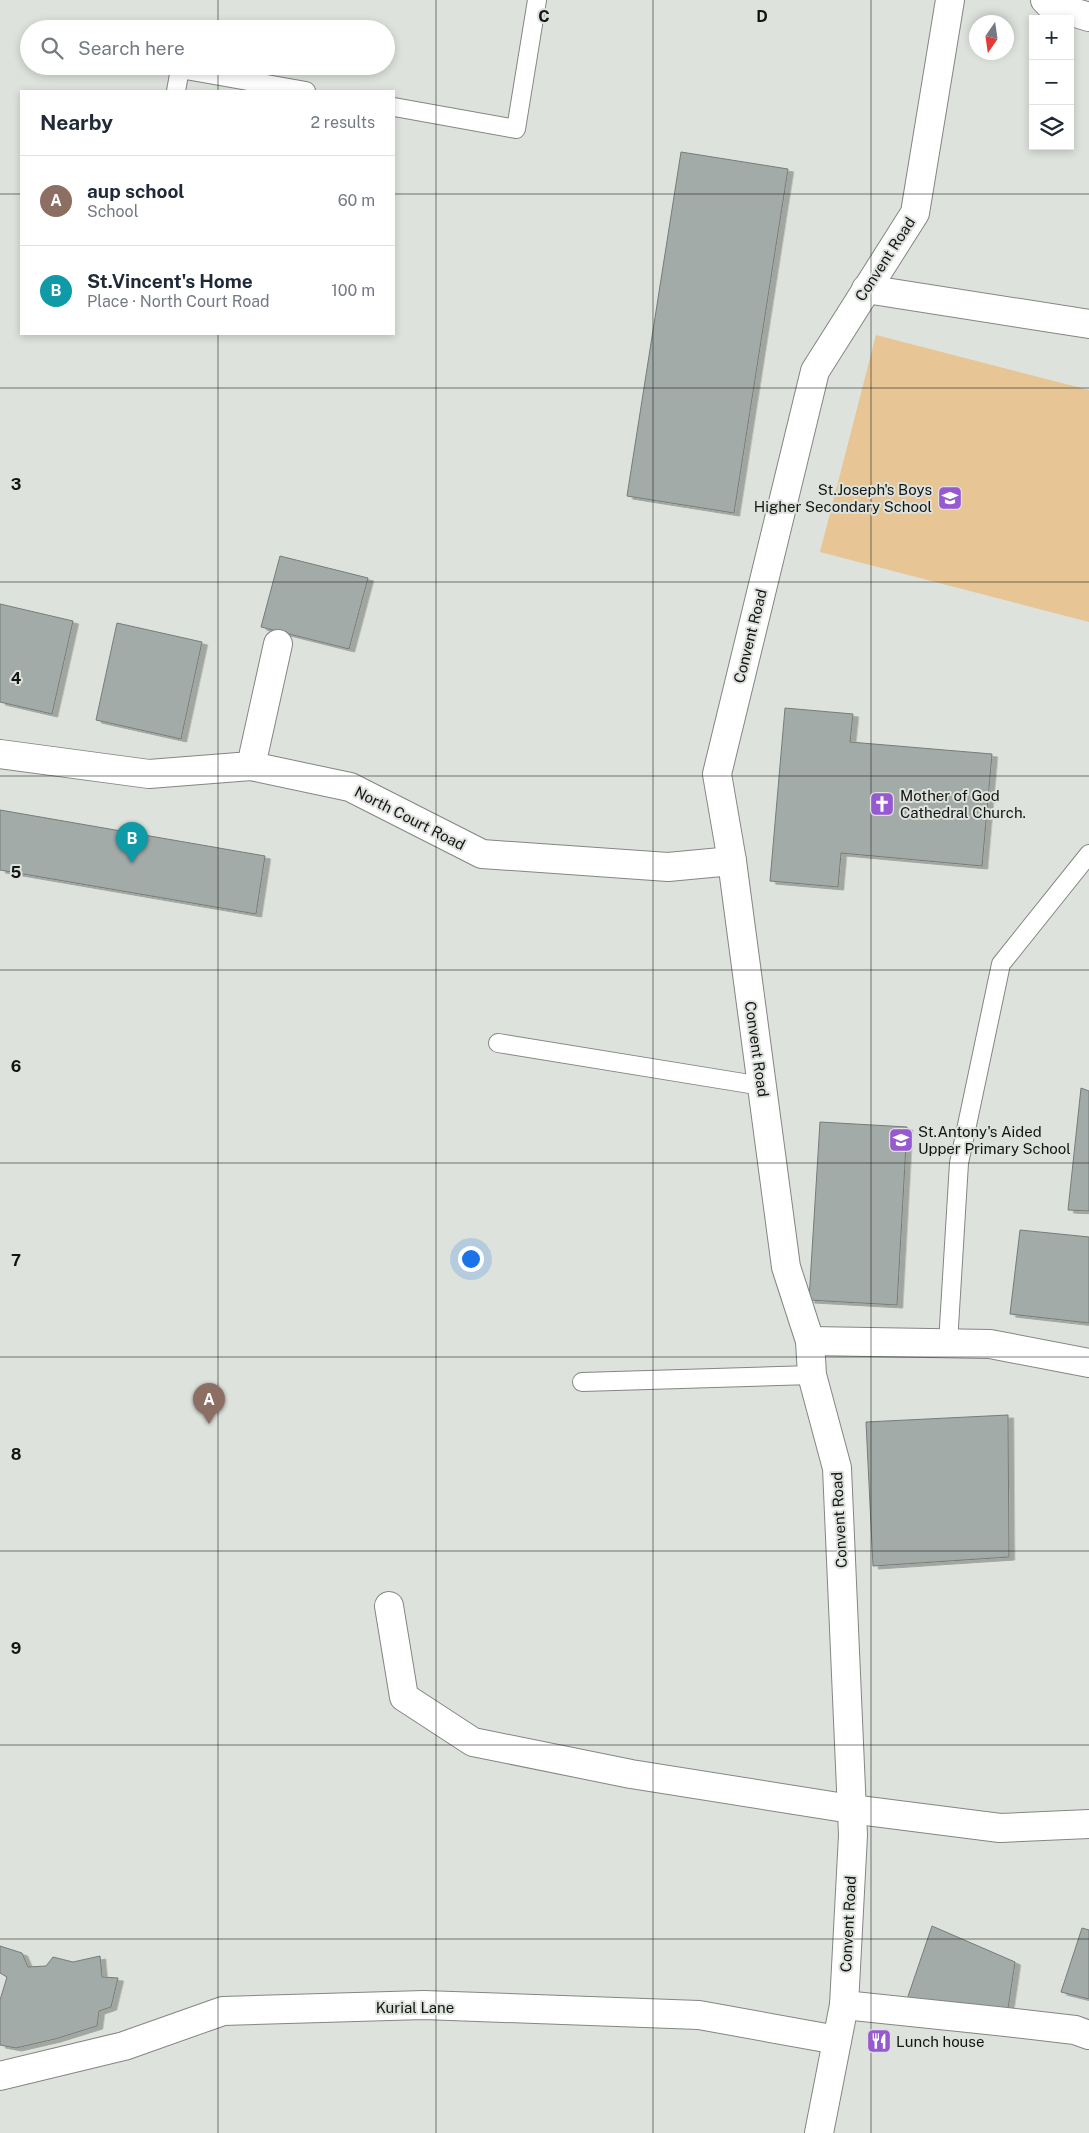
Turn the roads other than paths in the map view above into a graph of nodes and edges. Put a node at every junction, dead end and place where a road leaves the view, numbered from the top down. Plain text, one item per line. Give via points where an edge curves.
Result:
1 (537, 0) edge
2 (950, 0) edge
3 (1045, 0) edge
4 (1089, 16) edge
5 (179, 75) edge
6 (214, 75) edge
7 (176, 90) edge
8 (300, 90) edge
9 (395, 107) edge
10 (866, 289) junction
11 (1089, 324) edge
12 (278, 644) dead end
13 (0, 754) edge
14 (251, 766) junction
15 (1089, 854) edge
16 (732, 861) junction
17 (498, 1043) dead end
18 (762, 1086) junction
19 (810, 1341) junction
20 (948, 1343) junction
21 (1089, 1364) edge
22 (812, 1375) junction
23 (582, 1382) dead end
24 (389, 1606) dead end
25 (851, 1809) junction
26 (1089, 1824) edge
27 (844, 2005) junction
28 (1089, 2035) edge
29 (837, 2040) junction
30 (0, 2076) edge
31 (819, 2133) edge

1 - 9 lane via 516,129
2 - 10 street, Convent Road via 916,213
3 - 4 street via 1050,5
5 - 7 lane
6 - 8 lane
10 - 11 street
10 - 16 street, Convent Road via 815,371 717,774
12 - 14 street
13 - 14 street, North Court Road via 149,774
14 - 16 street, North Court Road via 350,787 482,854 668,866
15 - 20 lane via 1001,964 959,1162
16 - 18 street, Convent Road
17 - 18 lane
18 - 19 street, Convent Road via 786,1267
19 - 20 street
19 - 22 street, Convent Road
20 - 21 street via 990,1344
22 - 23 lane
22 - 25 street, Convent Road via 837,1468
24 - 25 street via 404,1698 473,1742 631,1774
25 - 26 street via 1000,1828
25 - 27 street, Convent Road via 853,1835
27 - 28 street via 1075,2030
27 - 29 street, Convent Road
29 - 30 street, Kurial Lane via 699,2015 424,2005 223,2011 124,2046
29 - 31 street, Convent Road

